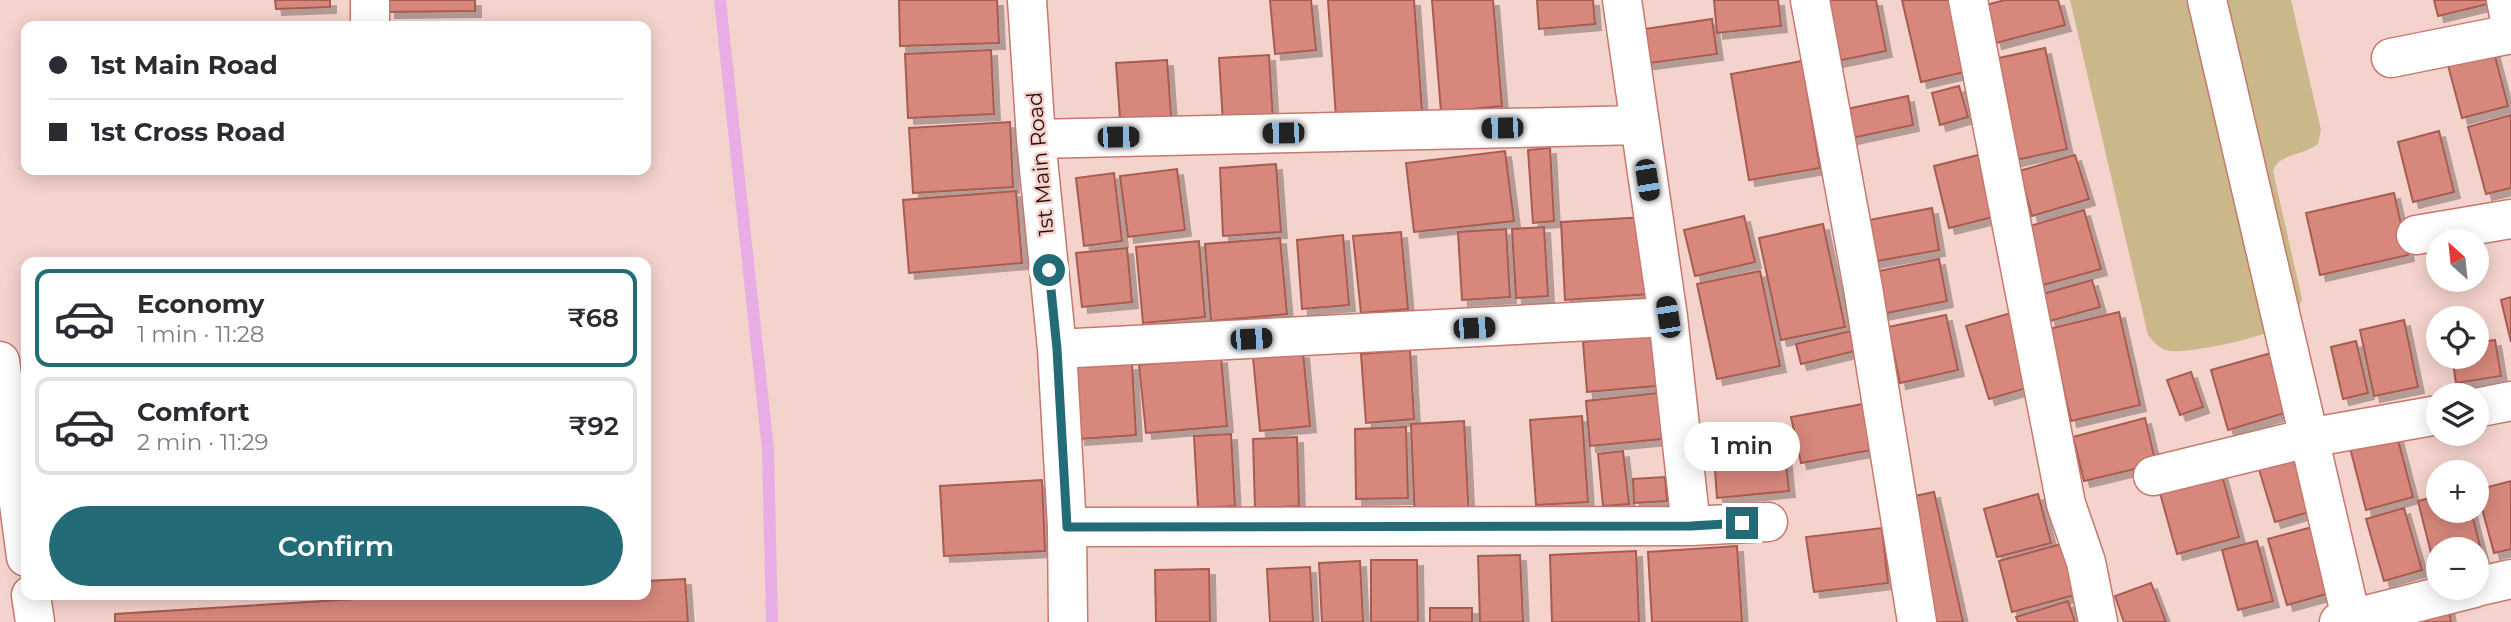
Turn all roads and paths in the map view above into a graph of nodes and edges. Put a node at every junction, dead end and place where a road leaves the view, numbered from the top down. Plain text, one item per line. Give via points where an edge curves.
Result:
1 (370, 0) edge
2 (1027, 0) edge
3 (1622, 0) edge
4 (1810, 0) edge
5 (1968, 0) edge
6 (2207, 0) edge
7 (2510, 16) edge
8 (370, 21) edge
9 (2391, 58) dead end
10 (1639, 125) junction
11 (1036, 139) junction
12 (2511, 219) edge
13 (2416, 234) dead end
14 (1668, 317) junction
15 (1057, 349) junction
16 (0, 361) edge
17 (2511, 401) edge
18 (2489, 405) edge
19 (2426, 417) edge
20 (2308, 438) junction
21 (2153, 476) dead end
22 (21, 519) edge
23 (1768, 522) dead end
24 (1691, 526) junction
25 (1067, 527) junction
26 (2511, 579) edge
27 (2489, 584) edge
28 (32, 600) edge
29 (2429, 600) edge
30 (2348, 621) edge
31 (35, 622) edge
32 (1068, 622) edge
33 (1917, 622) edge
34 (2098, 622) edge

1 - 8 street
2 - 11 street, 1st Main Road
3 - 10 street
4 - 33 street
5 - 34 street via 2066,504 2086,562
6 - 20 street
7 - 9 street
10 - 11 street
10 - 14 street
11 - 15 street, 1st Main Road
12 - 13 street
14 - 15 street
14 - 24 street
15 - 25 street, 1st Main Road
16 - 22 street
17 - 18 street
19 - 20 street
20 - 21 street
20 - 30 street
23 - 24 street
24 - 25 street
25 - 32 street, 1st Main Road
26 - 27 street
28 - 31 street
29 - 30 street

